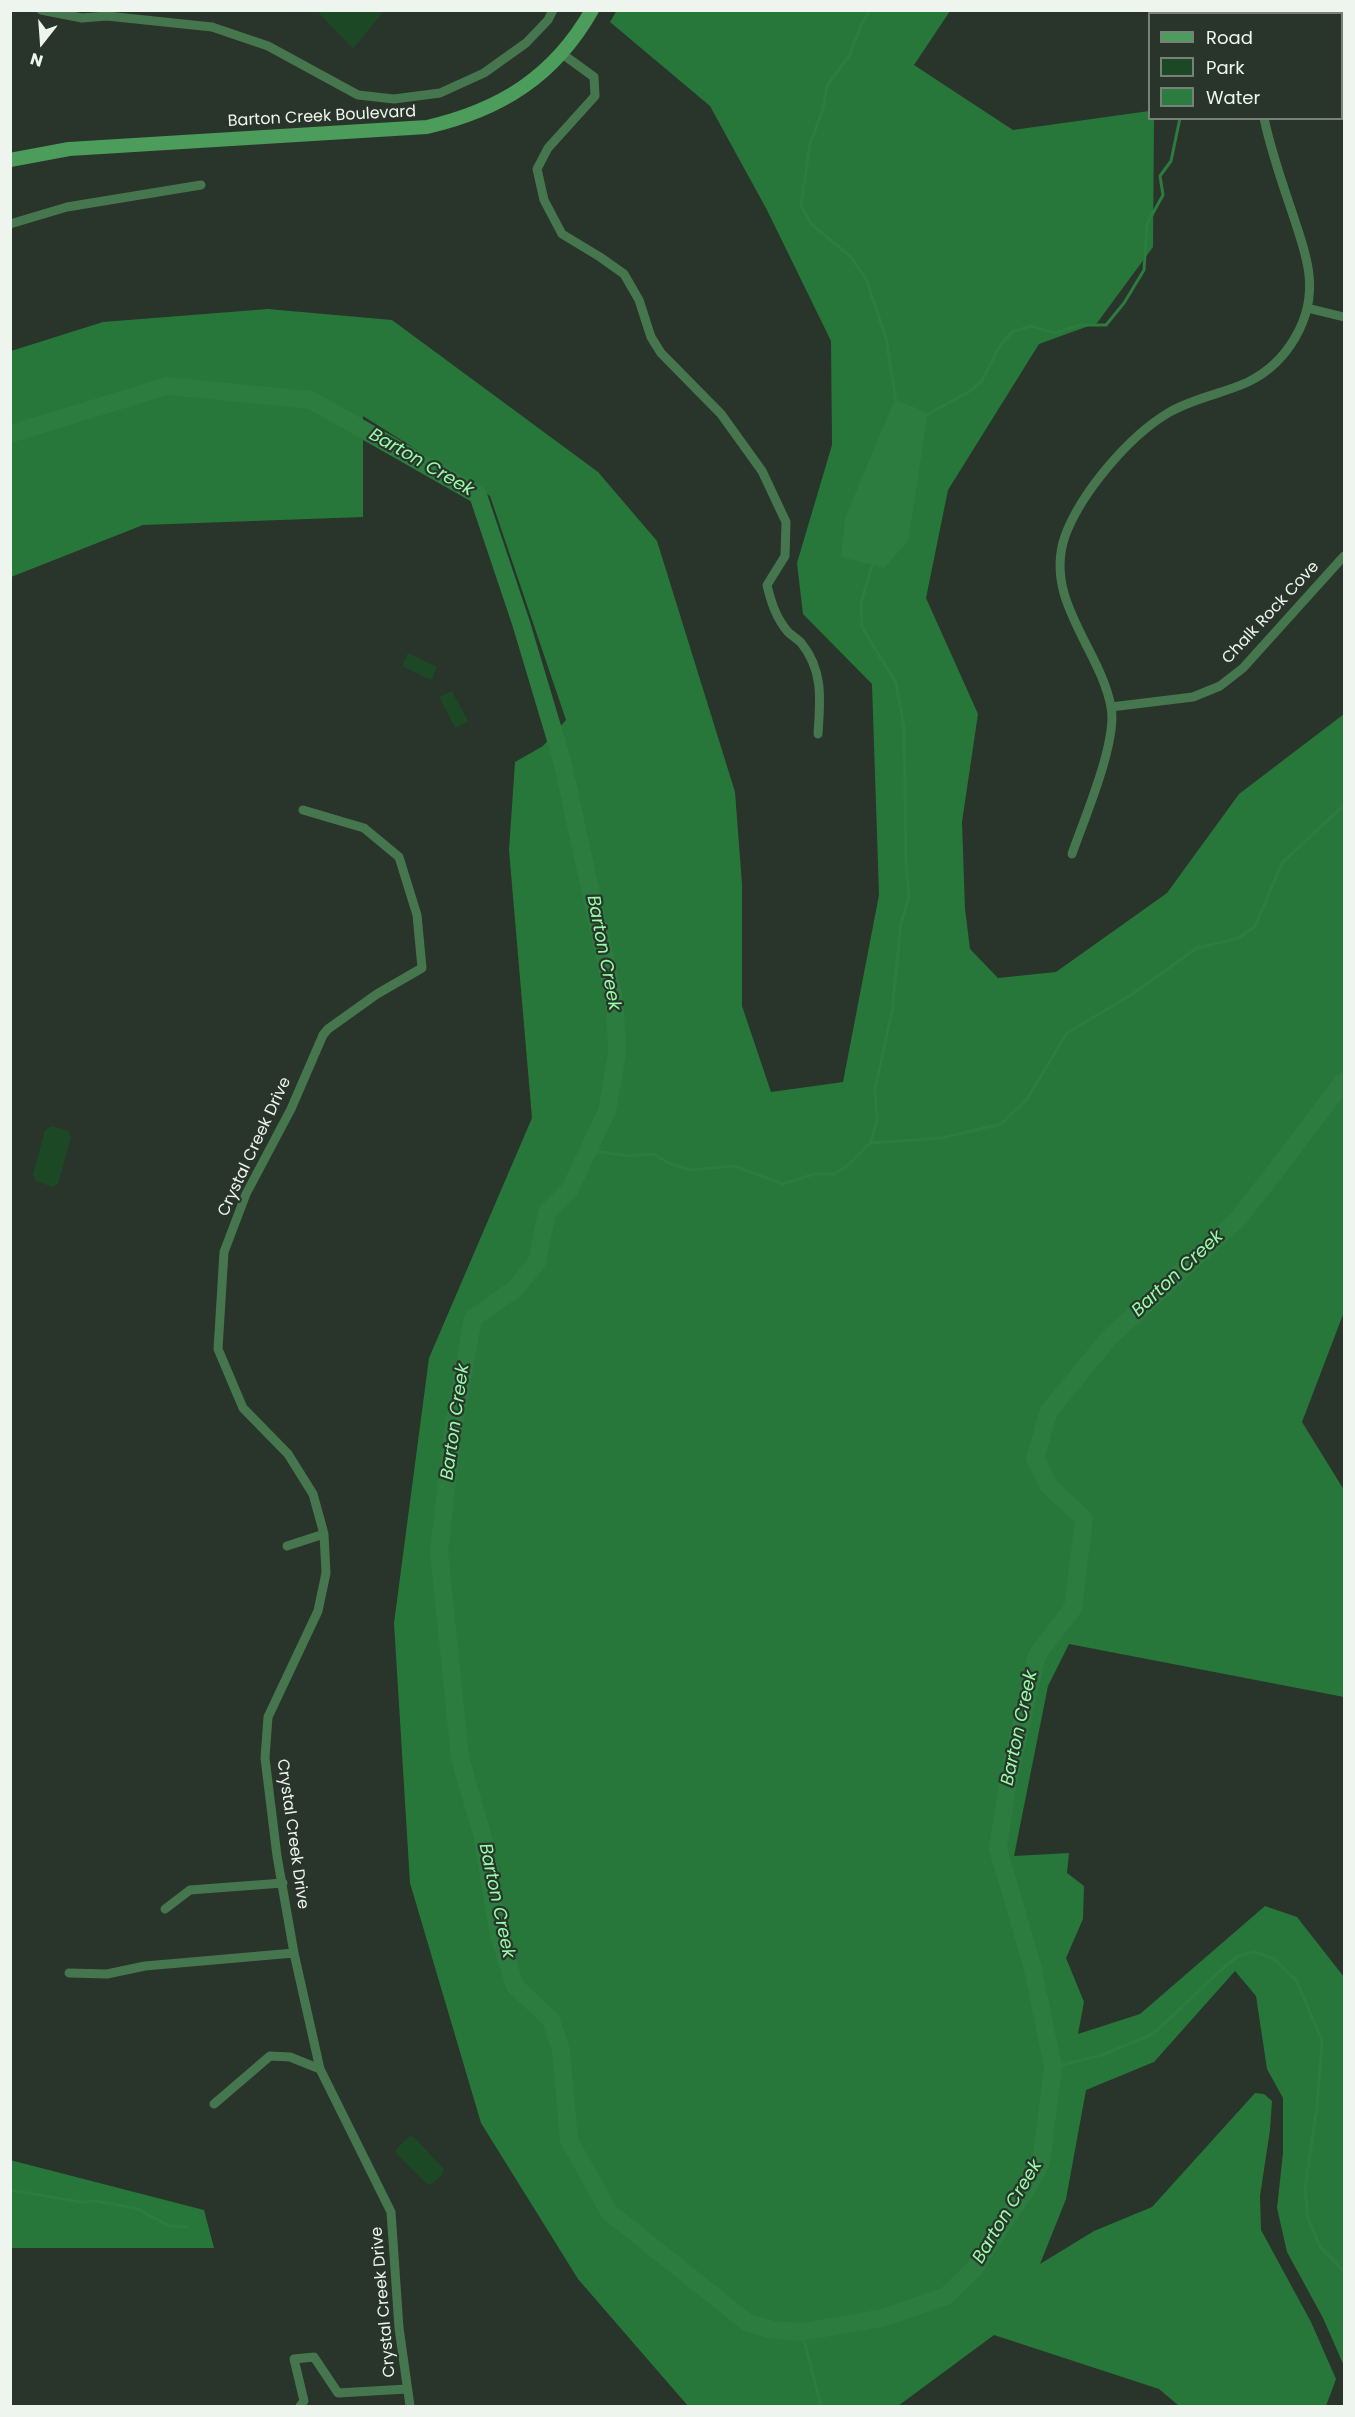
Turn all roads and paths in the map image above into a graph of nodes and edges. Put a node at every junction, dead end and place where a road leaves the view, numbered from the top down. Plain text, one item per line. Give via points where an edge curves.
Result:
1 (41, 10) edge
2 (553, 10) edge
3 (592, 10) edge
4 (561, 53) junction
5 (1264, 120) edge
6 (10, 160) edge
7 (201, 185) dead end
8 (10, 224) edge
9 (1307, 308) junction
10 (1344, 317) edge
11 (1344, 556) edge
12 (1112, 707) junction
13 (818, 734) dead end
14 (303, 810) dead end
15 (1072, 854) dead end
16 (324, 1534) junction
17 (287, 1546) dead end
18 (283, 1882) junction
19 (165, 1909) dead end
20 (294, 1953) junction
21 (69, 1973) dead end
22 (320, 2070) junction
23 (214, 2104) dead end
24 (407, 2389) junction
25 (300, 2406) edge
26 (410, 2406) edge

1 - 2 street via 82,18 107,16 212,27 268,46 358,94 394,99 440,93 484,73 526,44
3 - 4 street, Barton Creek Boulevard
4 - 6 street, Barton Creek Boulevard via 510,97 468,116 427,127 69,149
4 - 13 street via 594,77 595,96 548,148 537,169 544,200 562,234 624,274 661,353 721,414 762,471 786,522 785,556 767,585 773,609 812,658 821,688
5 - 9 street via 1305,252 1309,277
7 - 8 street via 67,207
9 - 10 street
9 - 12 street via 1287,352 1274,364 1250,381 1182,406 1143,430 1121,451 1076,512 1064,538 1060,568 1064,597
11 - 12 street, Chalk Rock Cove via 1243,668 1220,686 1193,697
12 - 15 street via 1108,749
14 - 16 street, Crystal Creek Drive via 364,828 399,857 417,915 422,968 377,994 323,1035 291,1109 246,1194 224,1252 218,1348 243,1408 288,1454 313,1494
16 - 17 street
16 - 18 street, Crystal Creek Drive via 326,1573 318,1611 268,1717 265,1758
18 - 19 street via 190,1890
18 - 20 street, Crystal Creek Drive
20 - 21 street via 145,1966 107,1974
20 - 22 street, Crystal Creek Drive
22 - 23 street via 290,2057 270,2056
22 - 24 street, Crystal Creek Drive via 391,2212
24 - 25 street via 338,2393 314,2357 294,2359 304,2401
24 - 26 street, Crystal Creek Drive

